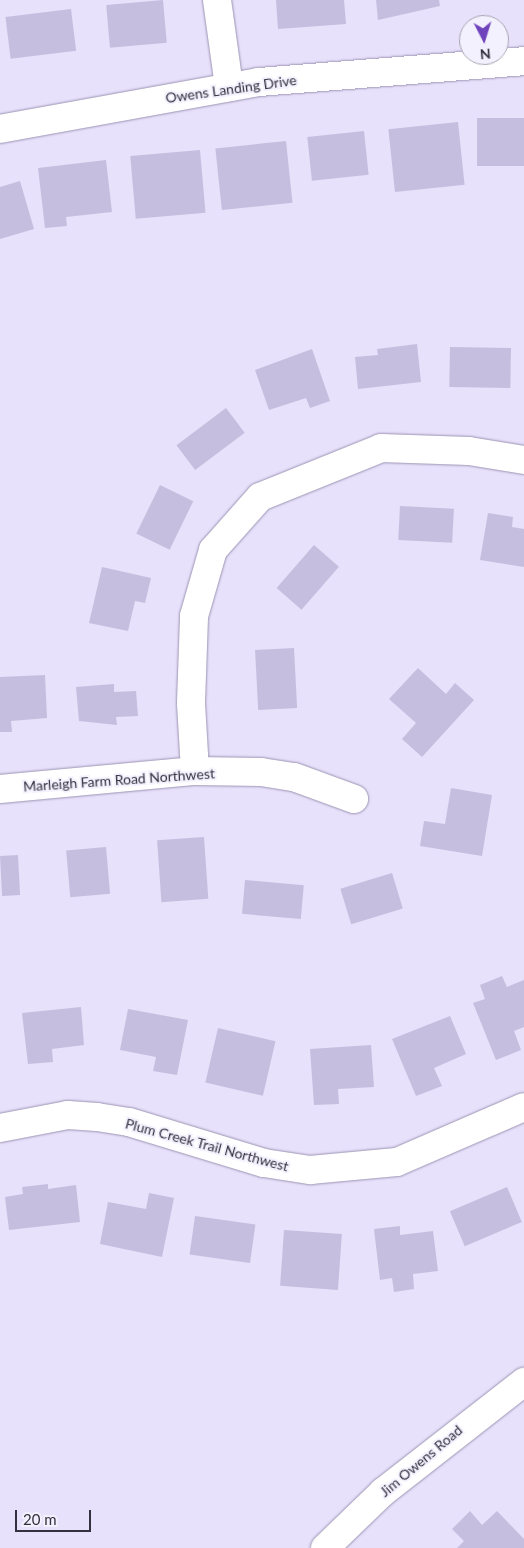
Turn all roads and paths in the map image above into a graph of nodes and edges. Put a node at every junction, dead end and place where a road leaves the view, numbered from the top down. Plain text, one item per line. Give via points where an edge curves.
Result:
1 (218, 0) edge
2 (524, 61) edge
3 (230, 87) junction
4 (0, 129) edge
5 (524, 460) edge
6 (195, 771) junction
7 (0, 789) edge
8 (354, 799) dead end
9 (524, 1107) edge
10 (0, 1128) edge
11 (524, 1382) edge
12 (325, 1548) edge

1 - 3 street
2 - 3 street, Owens Landing Drive
3 - 4 street, Owens Landing Drive
5 - 6 street via 468,452 381,448 260,497 213,550 194,616 191,703
6 - 7 street, Marleigh Farm Road Northwest
6 - 8 street, Marleigh Farm Road Northwest via 294,777
9 - 10 street, Plum Creek Trail Northwest via 397,1162 310,1170 264,1163 129,1122 97,1117 68,1115
11 - 12 street, Jim Owens Road via 383,1492

